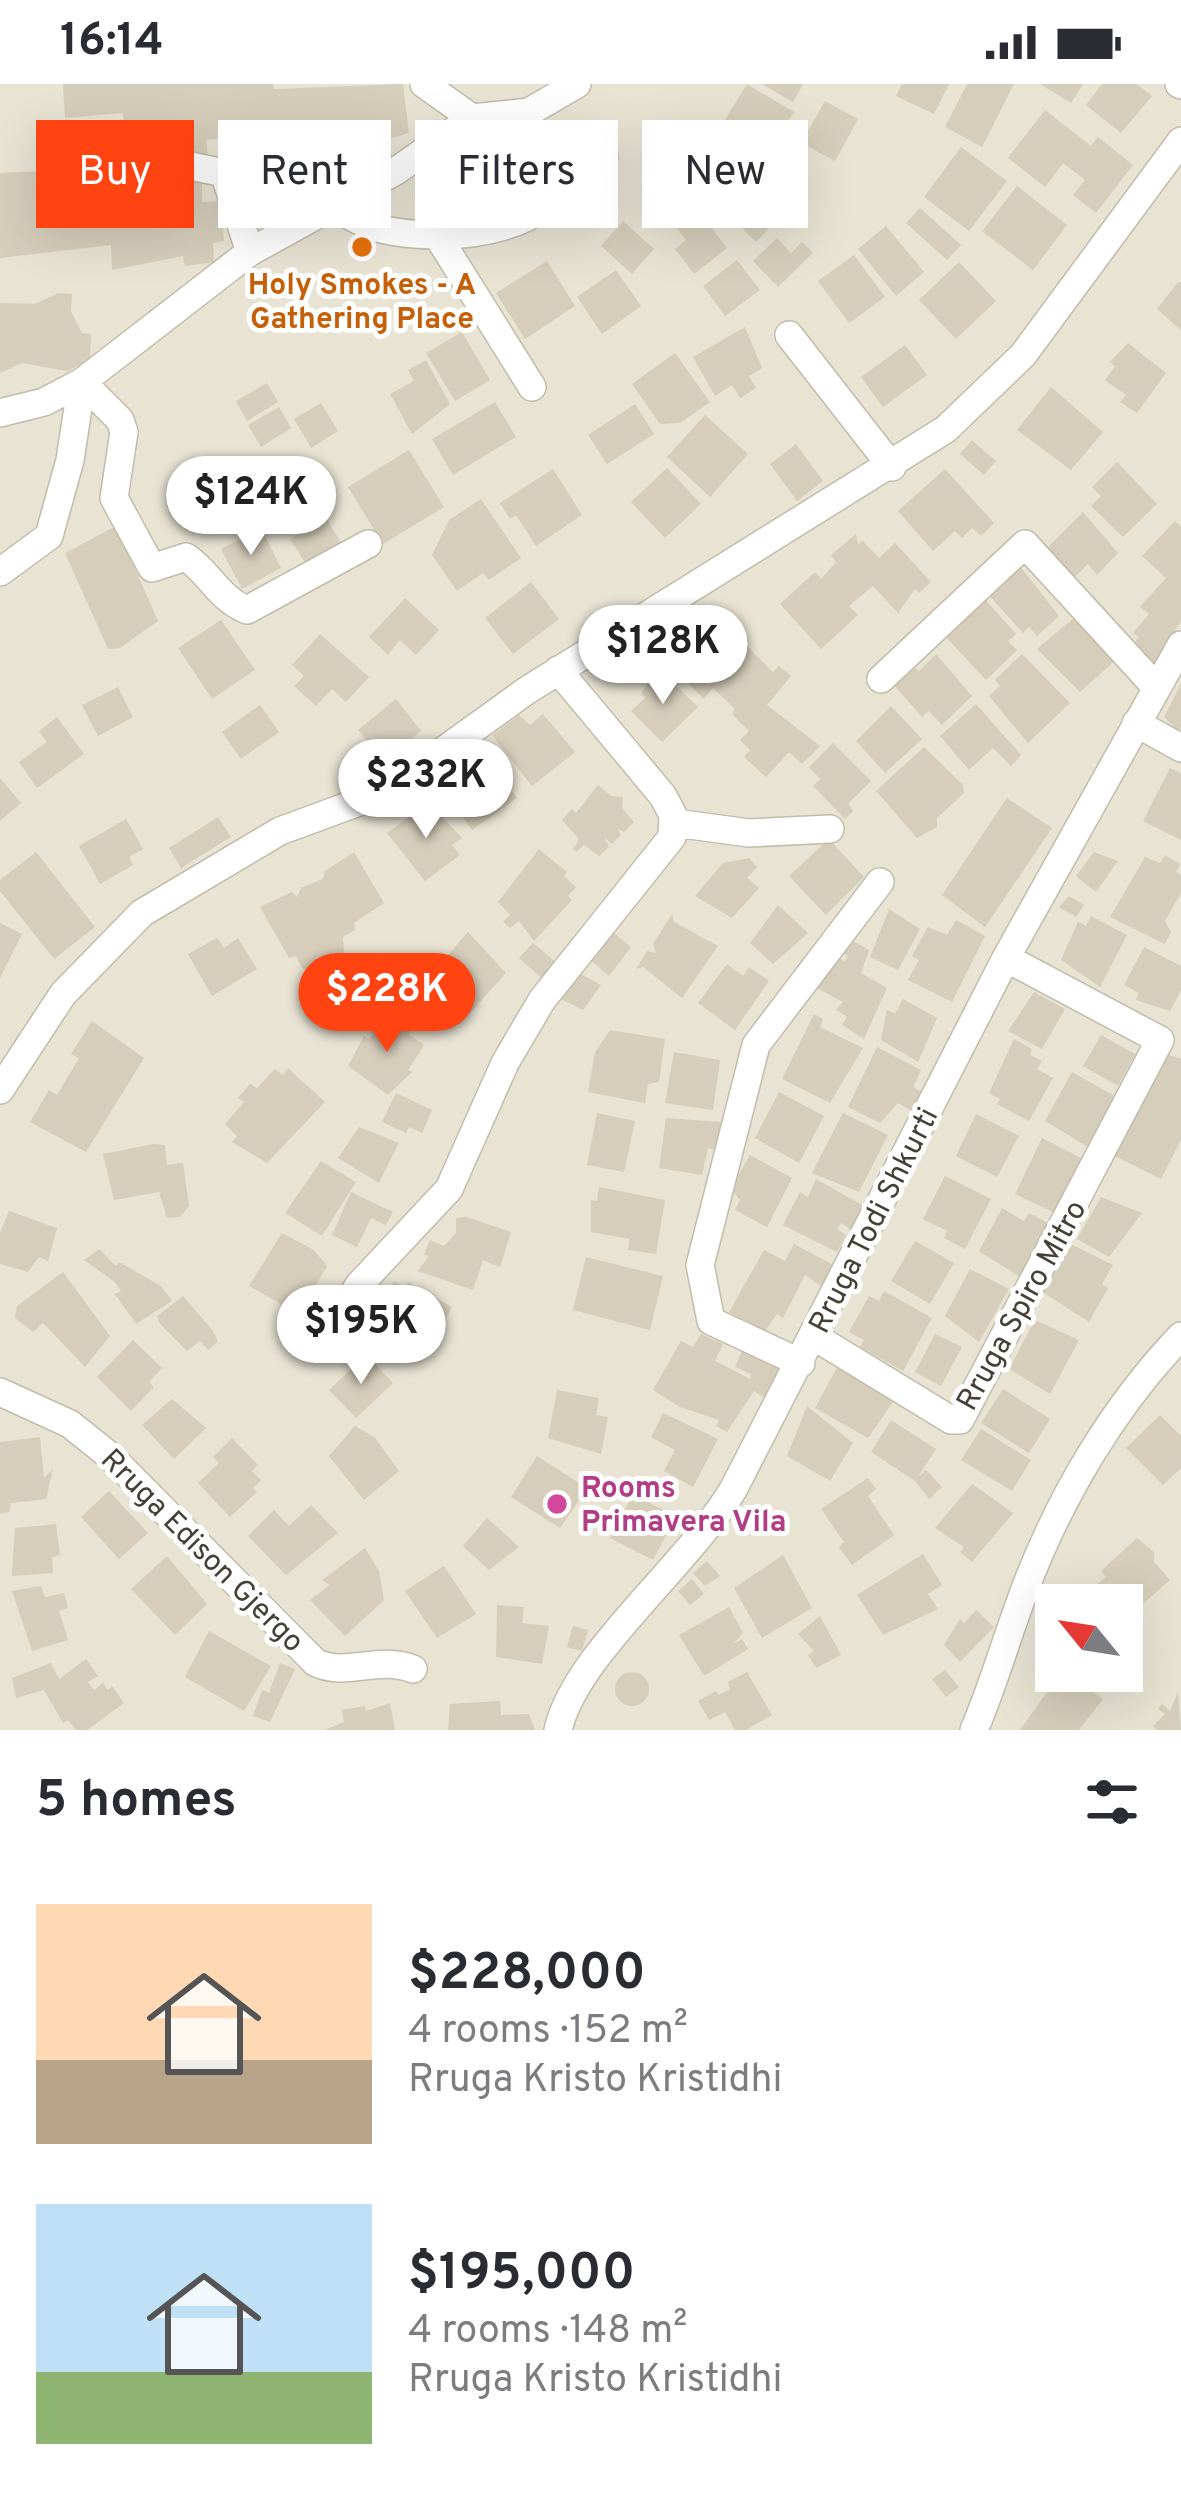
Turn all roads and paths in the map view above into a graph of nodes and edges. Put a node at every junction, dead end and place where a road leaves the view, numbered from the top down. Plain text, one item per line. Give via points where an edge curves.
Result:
1 (424, 84) edge
2 (577, 84) edge
3 (472, 118) junction
4 (1181, 141) edge
5 (194, 167) edge
6 (391, 173) edge
7 (289, 228) edge
8 (372, 228) edge
9 (506, 228) edge
10 (437, 235) junction
11 (250, 252) junction
12 (789, 334) dead end
13 (82, 382) junction
14 (532, 387) dead end
15 (0, 413) edge
16 (892, 467) junction
17 (368, 544) dead end
18 (0, 572) edge
19 (1181, 645) edge
20 (558, 670) junction
21 (880, 679) dead end
22 (1156, 687) junction
23 (1136, 723) junction
24 (1181, 748) edge
25 (675, 823) junction
26 (830, 829) dead end
27 (880, 882) dead end
28 (1006, 958) junction
29 (1171, 1046) edge
30 (0, 1090) edge
31 (337, 1319) dead end
32 (1181, 1336) edge
33 (815, 1337) junction
34 (801, 1363) junction
35 (0, 1392) edge
36 (413, 1669) dead end
37 (558, 1730) edge
38 (974, 1730) edge

1 - 3 street
2 - 3 street via 529,112
3 - 6 street
4 - 16 street via 1023,355
5 - 11 street via 224,173
7 - 11 street
8 - 10 street
9 - 10 street
10 - 14 street
11 - 13 street
12 - 16 street
13 - 15 street
13 - 17 street via 120,420 114,498 152,568 186,557 228,602 247,610
13 - 18 street via 49,536
16 - 20 street
19 - 22 street, Rruga Todi Shkurti
20 - 25 street via 656,787
20 - 30 street via 386,792 280,831 142,913 63,994
21 - 22 street via 1025,544
22 - 23 street, Rruga Todi Shkurti
23 - 24 street
23 - 28 street, Rruga Todi Shkurti
25 - 26 street via 741,832
25 - 31 street via 662,855 542,1000 449,1189 358,1285
27 - 34 street via 756,1045 700,1265 711,1322
28 - 29 street, Rruga Spiro Mitro
28 - 33 street, Rruga Todi Shkurti
29 - 33 street, Rruga Spiro Mitro via 960,1420
32 - 38 street via 1115,1416 1063,1508
33 - 34 street, Rruga Todi Shkurti
34 - 37 street, Rruga Todi Shkurti via 711,1527 578,1681
35 - 36 street, Rruga Edison Gjergo via 70,1424 110,1456 322,1666 390,1660

